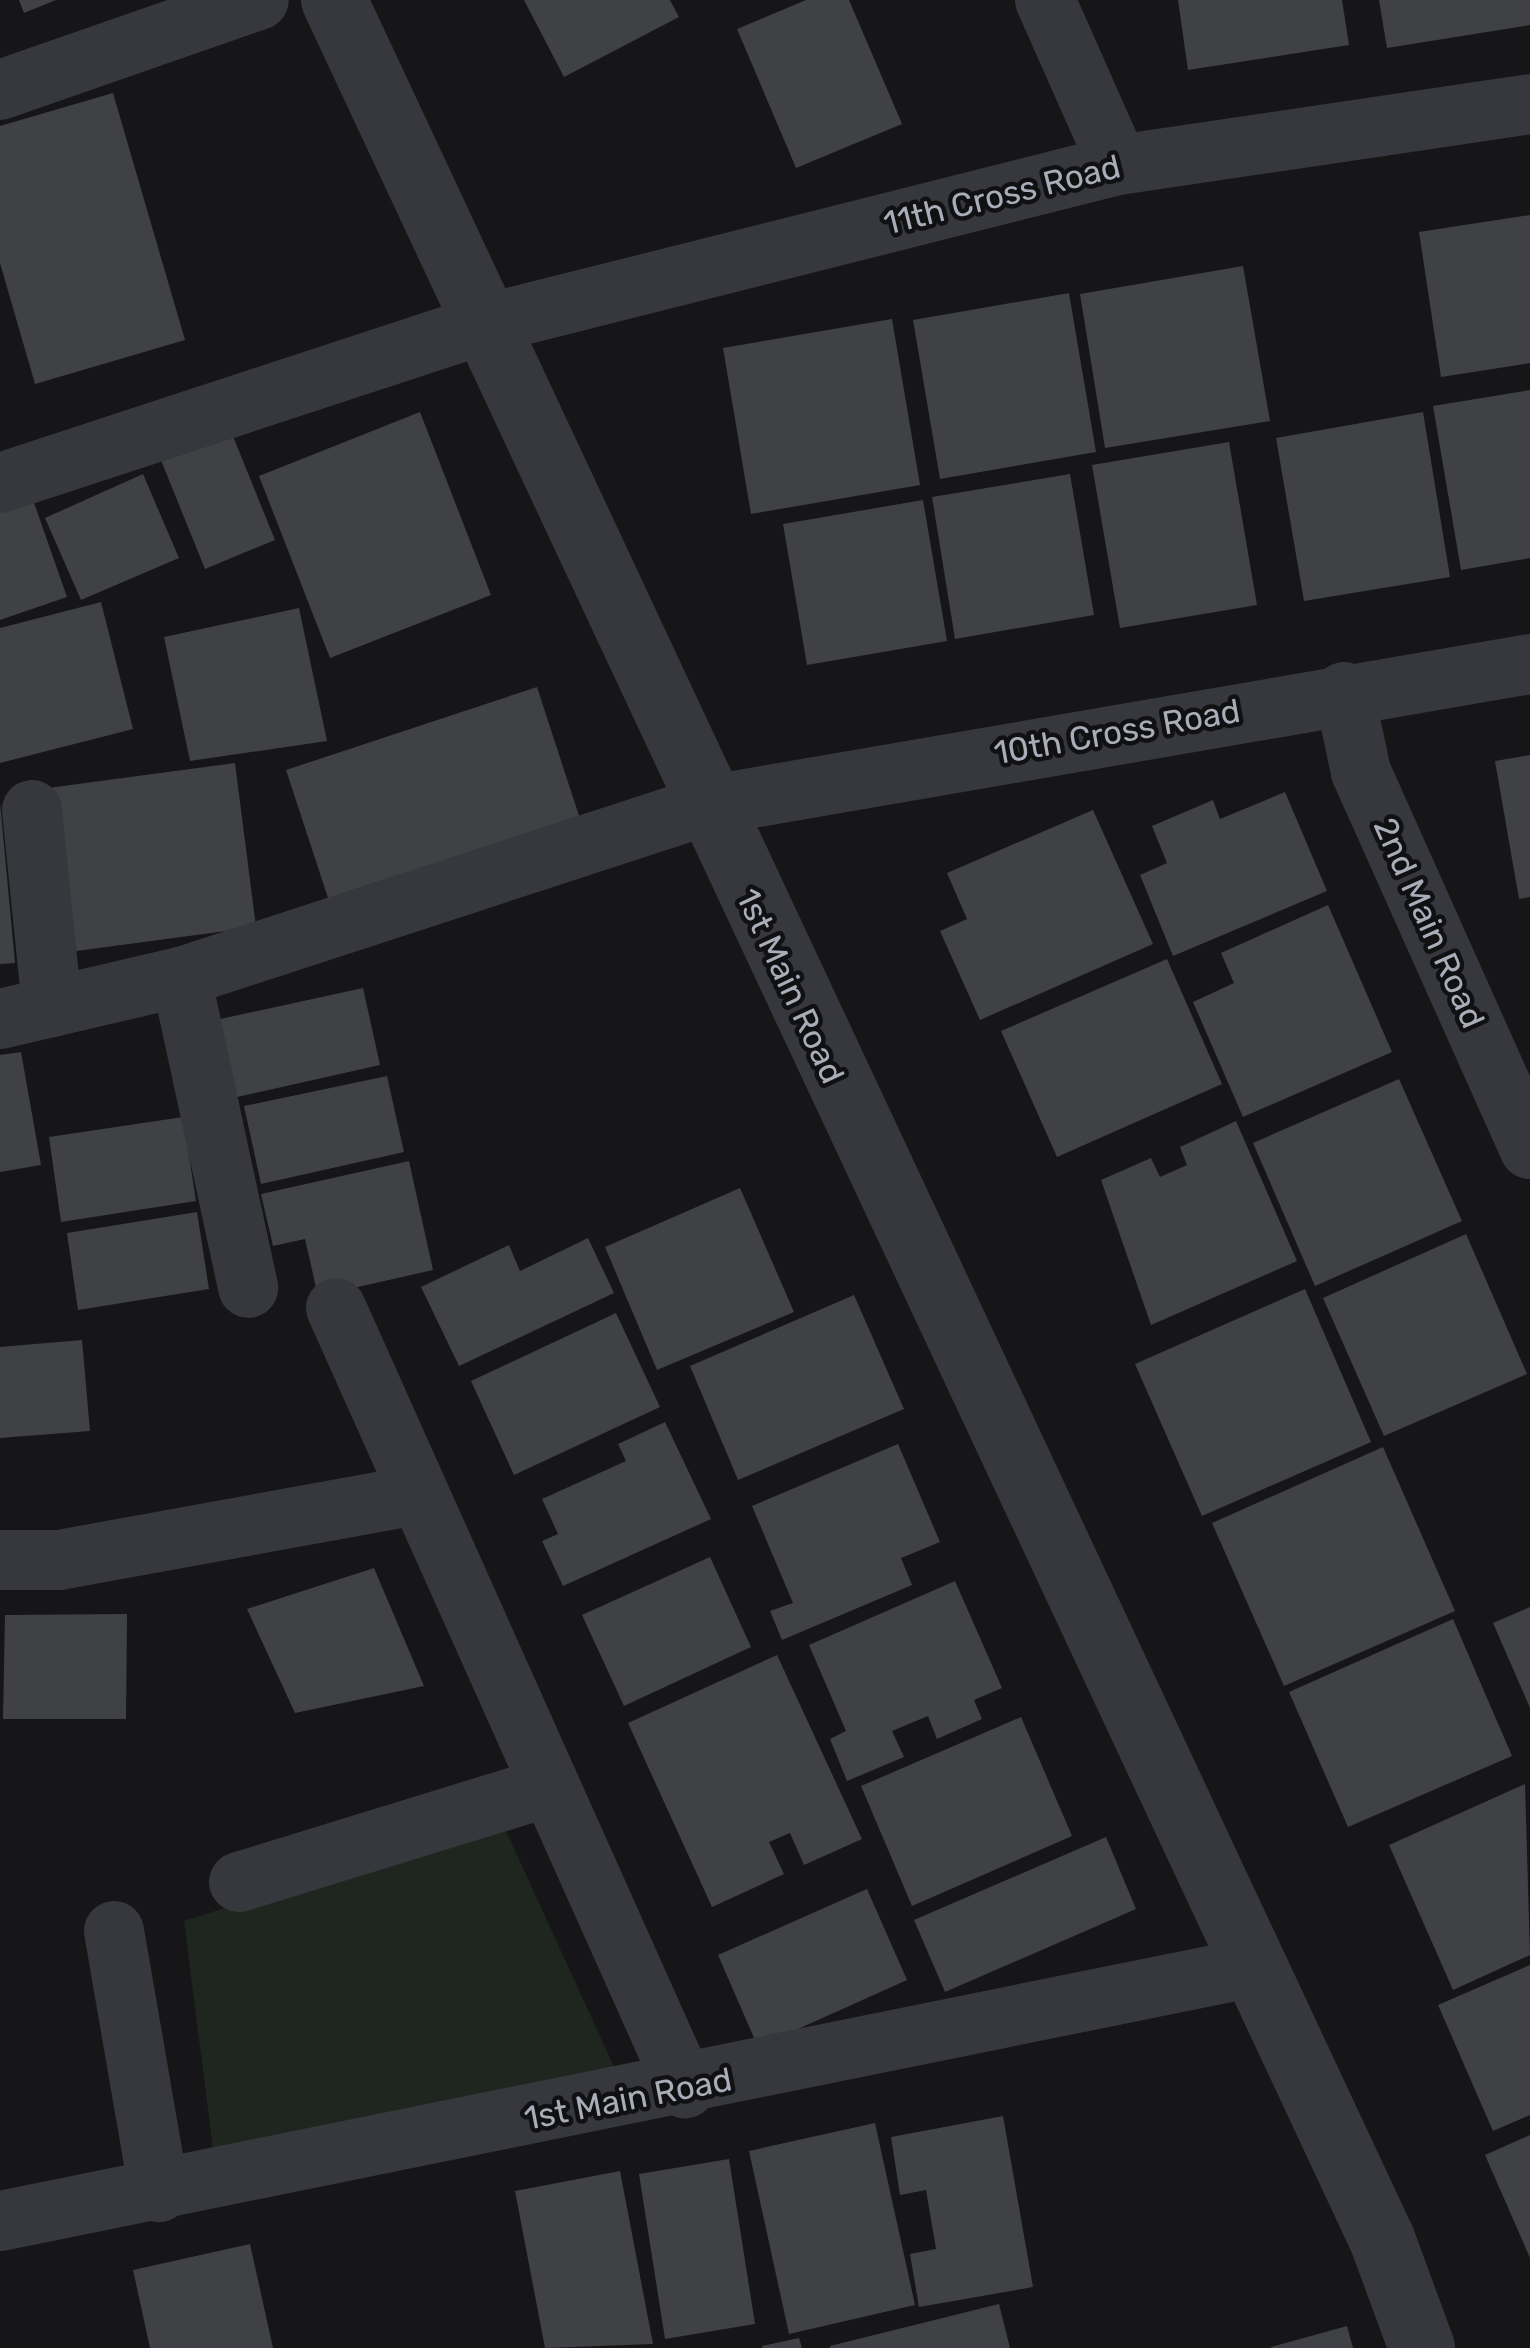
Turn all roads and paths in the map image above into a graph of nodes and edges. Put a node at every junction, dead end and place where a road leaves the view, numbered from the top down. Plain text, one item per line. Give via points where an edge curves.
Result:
1 (260, 0) edge
2 (334, 0) edge
3 (1045, 0) edge
4 (0, 90) edge
5 (1530, 104) edge
6 (1118, 165) junction
7 (482, 325) junction
8 (0, 483) edge
9 (1530, 664) edge
10 (1344, 692) junction
11 (705, 806) junction
12 (32, 810) dead end
13 (181, 976) junction
14 (26, 1013) edge
15 (1530, 1149) edge
16 (248, 1288) dead end
17 (336, 1308) dead end
18 (418, 1495) junction
19 (0, 1560) edge
20 (547, 1787) junction
21 (238, 1882) dead end
22 (114, 1931) dead end
23 (1254, 1967) junction
24 (685, 2089) junction
25 (160, 2192) junction
26 (0, 2222) edge
27 (1422, 2348) edge

1 - 4 street
2 - 7 street, 1st Main Road
3 - 6 street
5 - 6 street, 11th Cross Road
6 - 7 street, 11th Cross Road
7 - 8 street, 11th Cross Road
7 - 11 street, 1st Main Road
9 - 10 street, 10th Cross Road
10 - 11 street, 10th Cross Road
10 - 15 street, 2nd Main Road via 1361,772
11 - 13 street, 10th Cross Road
11 - 23 street, 1st Main Road
12 - 14 street
13 - 14 street, 10th Cross Road
13 - 16 street
17 - 18 street
18 - 19 street via 59,1560
18 - 20 street
20 - 21 street
20 - 24 street
22 - 25 street
23 - 24 street, 1st Main Road
23 - 27 street, 1st Main Road
24 - 25 street, 1st Main Road
25 - 26 street, 1st Main Road

